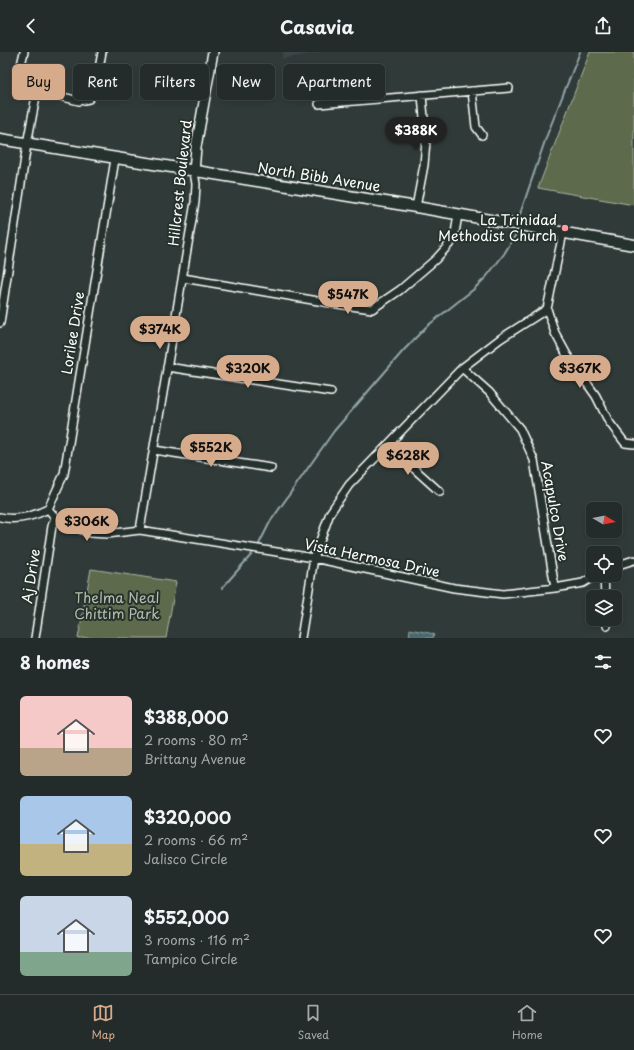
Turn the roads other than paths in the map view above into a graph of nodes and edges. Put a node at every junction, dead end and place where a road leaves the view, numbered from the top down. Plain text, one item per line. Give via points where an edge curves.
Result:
1 (24, 52) edge
2 (102, 52) edge
3 (213, 52) edge
4 (22, 64) edge
5 (509, 88) dead end
6 (472, 91) junction
7 (422, 95) junction
8 (65, 98) edge
9 (35, 100) edge
10 (319, 104) dead end
11 (482, 135) dead end
12 (0, 140) edge
13 (27, 144) junction
14 (115, 159) junction
15 (194, 172) junction
16 (416, 207) junction
17 (458, 215) junction
18 (563, 233) junction
19 (634, 245) edge
20 (183, 278) junction
21 (547, 309) junction
22 (0, 323) edge
23 (167, 367) junction
24 (462, 368) junction
25 (331, 392) dead end
26 (634, 444) edge
27 (388, 445) junction
28 (154, 450) junction
29 (271, 468) dead end
30 (440, 492) dead end
31 (48, 509) junction
32 (0, 516) edge
33 (55, 517) junction
34 (140, 530) junction
35 (314, 558) junction
36 (634, 560) edge
37 (622, 564) edge
38 (586, 580) edge
39 (555, 588) junction
40 (35, 638) edge
41 (301, 638) edge

1 - 4 street
2 - 8 street via 95,91 89,99 79,101
3 - 15 street, Hillcrest Boulevard
5 - 6 street
6 - 7 street
6 - 11 street via 476,127
7 - 10 street
7 - 16 street via 426,141
9 - 13 street
12 - 13 main road, North Bibb Avenue
13 - 14 main road, North Bibb Avenue
13 - 22 street
14 - 15 main road, North Bibb Avenue
14 - 31 street, Lorilee Drive via 64,474
15 - 16 main road, North Bibb Avenue
15 - 20 street, Hillcrest Boulevard via 195,202
16 - 17 main road, North Bibb Avenue
17 - 18 main road, North Bibb Avenue
17 - 20 street via 454,238 436,259 400,290 372,309
18 - 19 main road, North Bibb Avenue
18 - 21 street
20 - 23 street, Hillcrest Boulevard
21 - 24 street via 500,338
21 - 26 street via 555,333 567,355 596,396 617,435 625,444
23 - 25 street
23 - 28 street, Hillcrest Boulevard
24 - 27 street
24 - 39 street, Acapulco Drive via 489,392 520,429 534,460
27 - 30 street
27 - 35 street via 349,485 330,513
28 - 29 street
28 - 34 street, Hillcrest Boulevard
31 - 32 street via 36,515 20,518
31 - 33 street
33 - 34 street, Vista Hermosa Drive via 94,533
33 - 40 street, Aj Drive
34 - 35 street, Vista Hermosa Drive
35 - 39 street, Vista Hermosa Drive via 454,588 503,594
35 - 41 street
36 - 37 street
38 - 39 street, Vista Hermosa Drive

